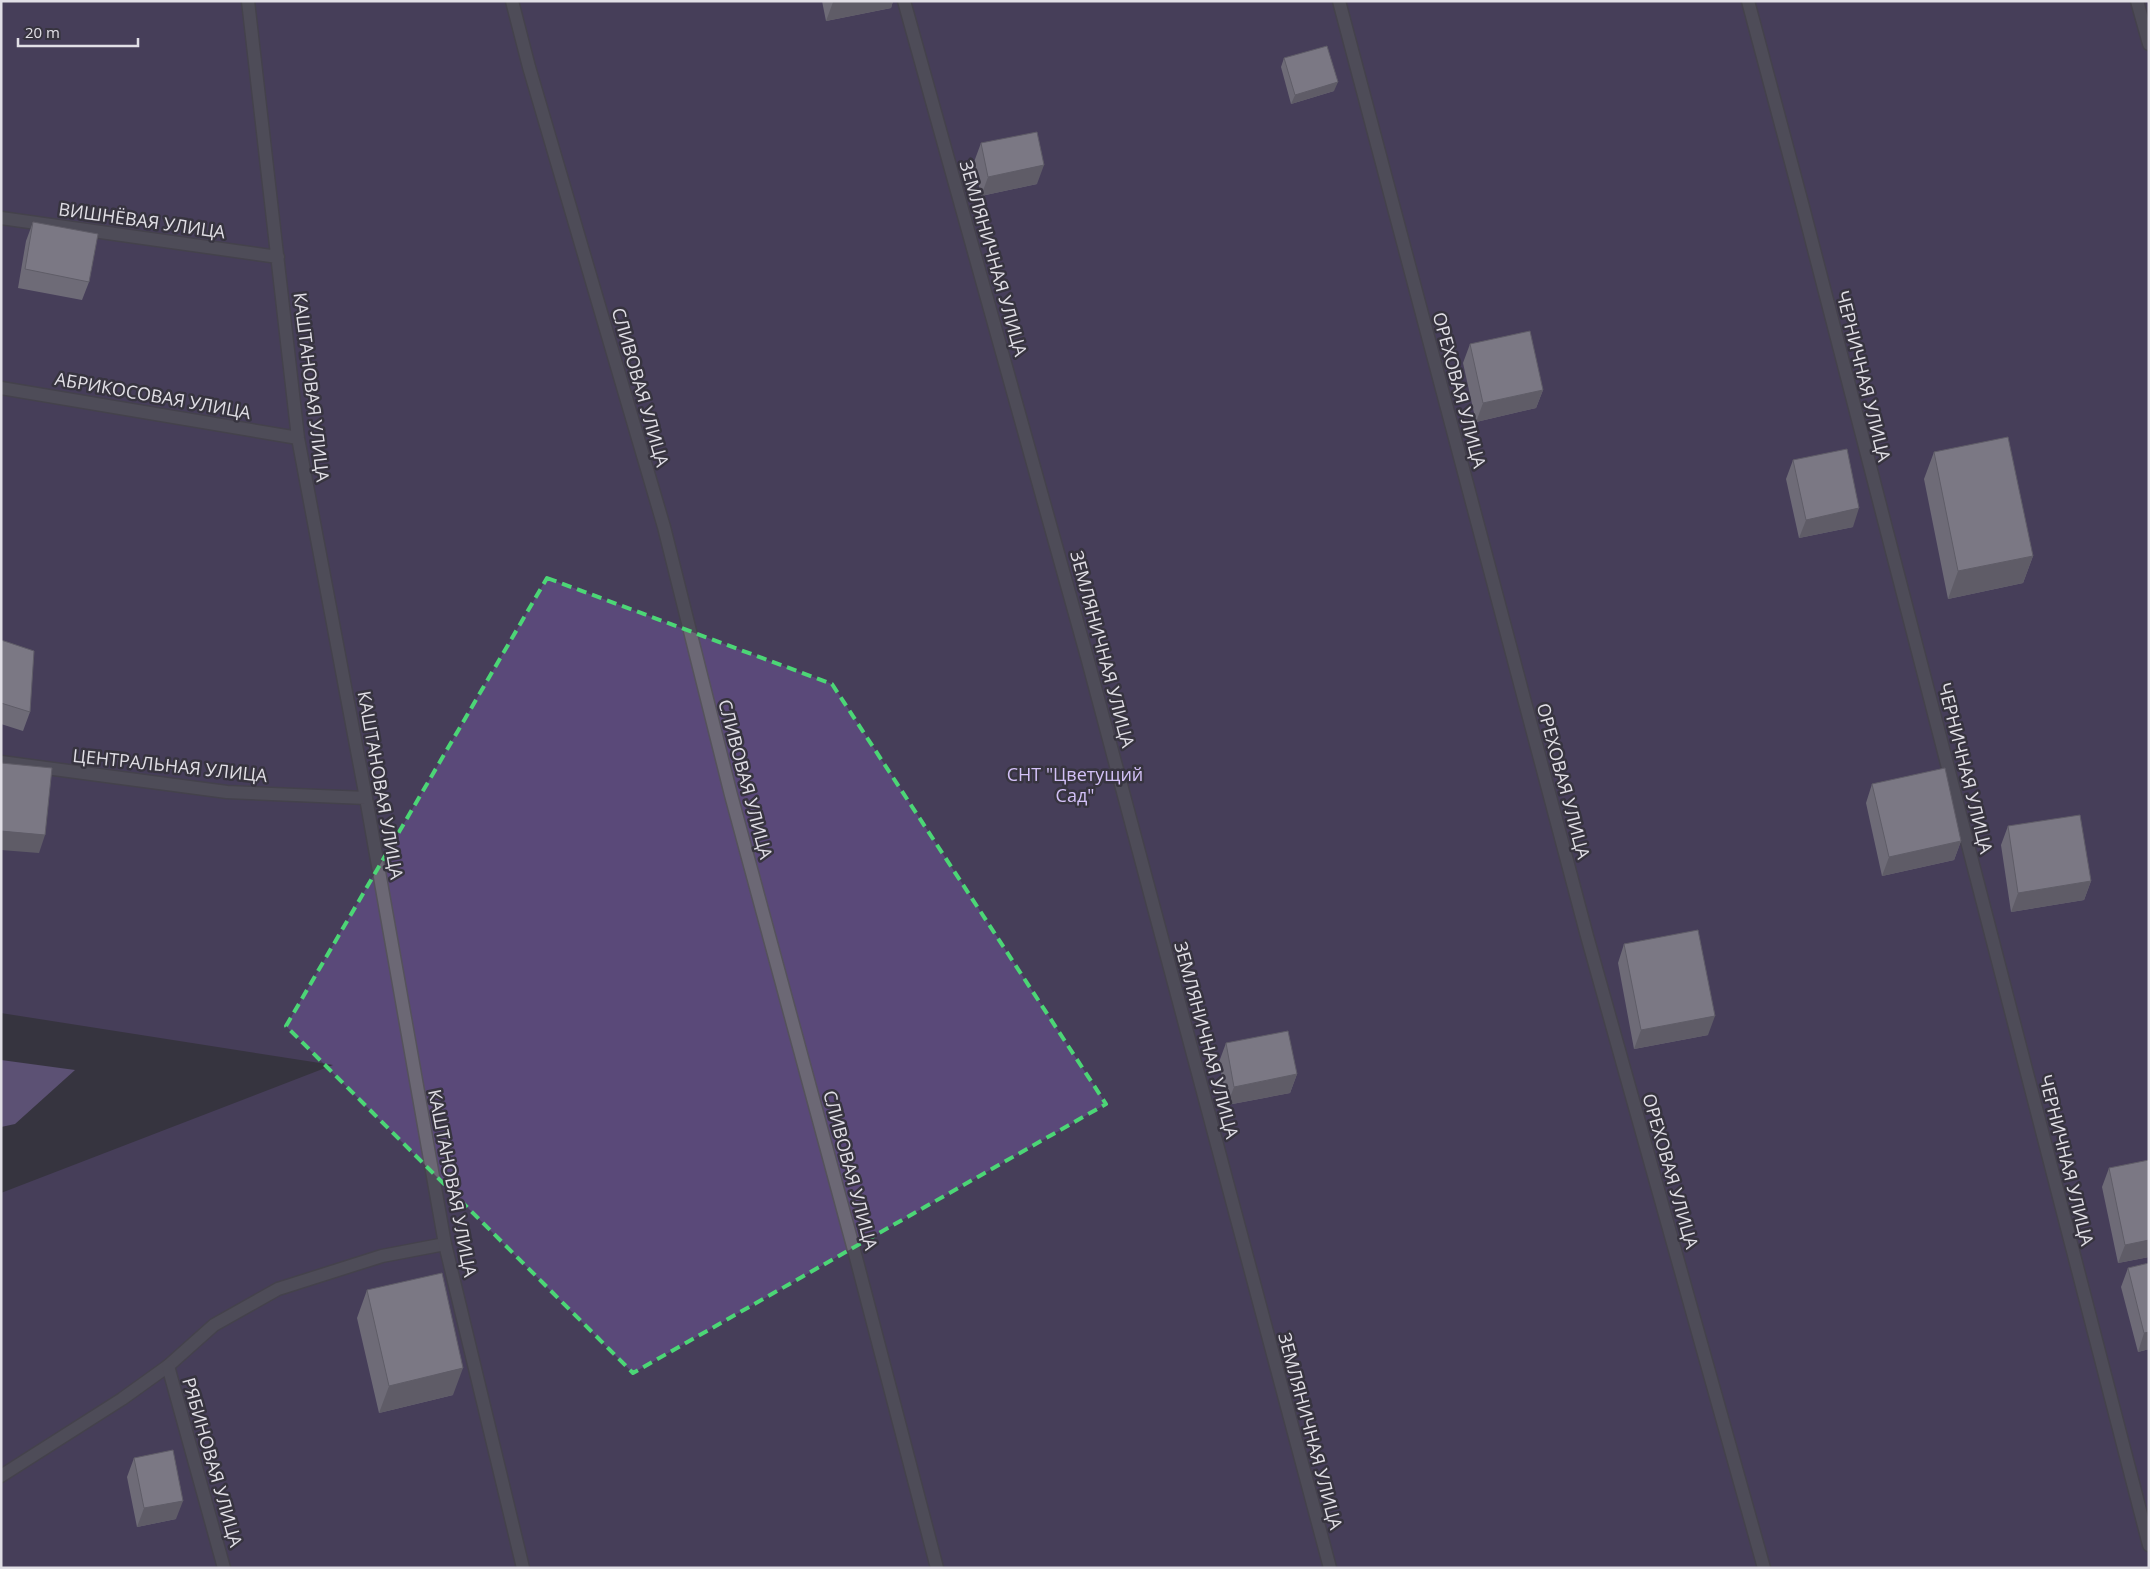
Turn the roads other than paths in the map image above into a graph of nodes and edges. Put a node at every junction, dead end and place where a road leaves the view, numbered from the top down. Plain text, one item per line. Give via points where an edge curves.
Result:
1 (248, 1) edge
2 (512, 1) edge
3 (904, 1) edge
4 (1339, 1) edge
5 (1748, 1) edge
6 (2137, 1) edge
7 (2149, 44) edge
8 (1, 218) edge
9 (278, 257) junction
10 (1, 388) edge
11 (298, 438) junction
12 (1, 762) edge
13 (366, 798) junction
14 (445, 1244) junction
15 (168, 1366) junction
16 (1, 1476) edge
17 (2149, 1544) edge
18 (224, 1568) edge
19 (523, 1568) edge
20 (937, 1568) edge
21 (1330, 1568) edge
22 (1764, 1568) edge

1 - 9 street, КАШТАНОВАЯ УЛИЦА
2 - 20 street, СЛИВОВАЯ УЛИЦА via 664,528 731,795
3 - 21 street, ЗЕМЛЯНИЧНАЯ УЛИЦА via 1088,657
4 - 22 street, ОРЕХОВАЯ УЛИЦА via 1587,936
5 - 17 street, ЧЕРНИЧНАЯ УЛИЦА
6 - 7 street
8 - 9 street, ВИШНЁВАЯ УЛИЦА
9 - 11 street, КАШТАНОВАЯ УЛИЦА
10 - 11 street, АБРИКОСОВАЯ УЛИЦА
11 - 13 street, КАШТАНОВАЯ УЛИЦА
12 - 13 street, ЦЕНТРАЛЬНАЯ УЛИЦА via 227,792
13 - 14 street, КАШТАНОВАЯ УЛИЦА
14 - 15 street via 382,1256 278,1288 214,1325
14 - 19 street, КАШТАНОВАЯ УЛИЦА
15 - 16 street
15 - 18 street, РЯБИНОВАЯ УЛИЦА

